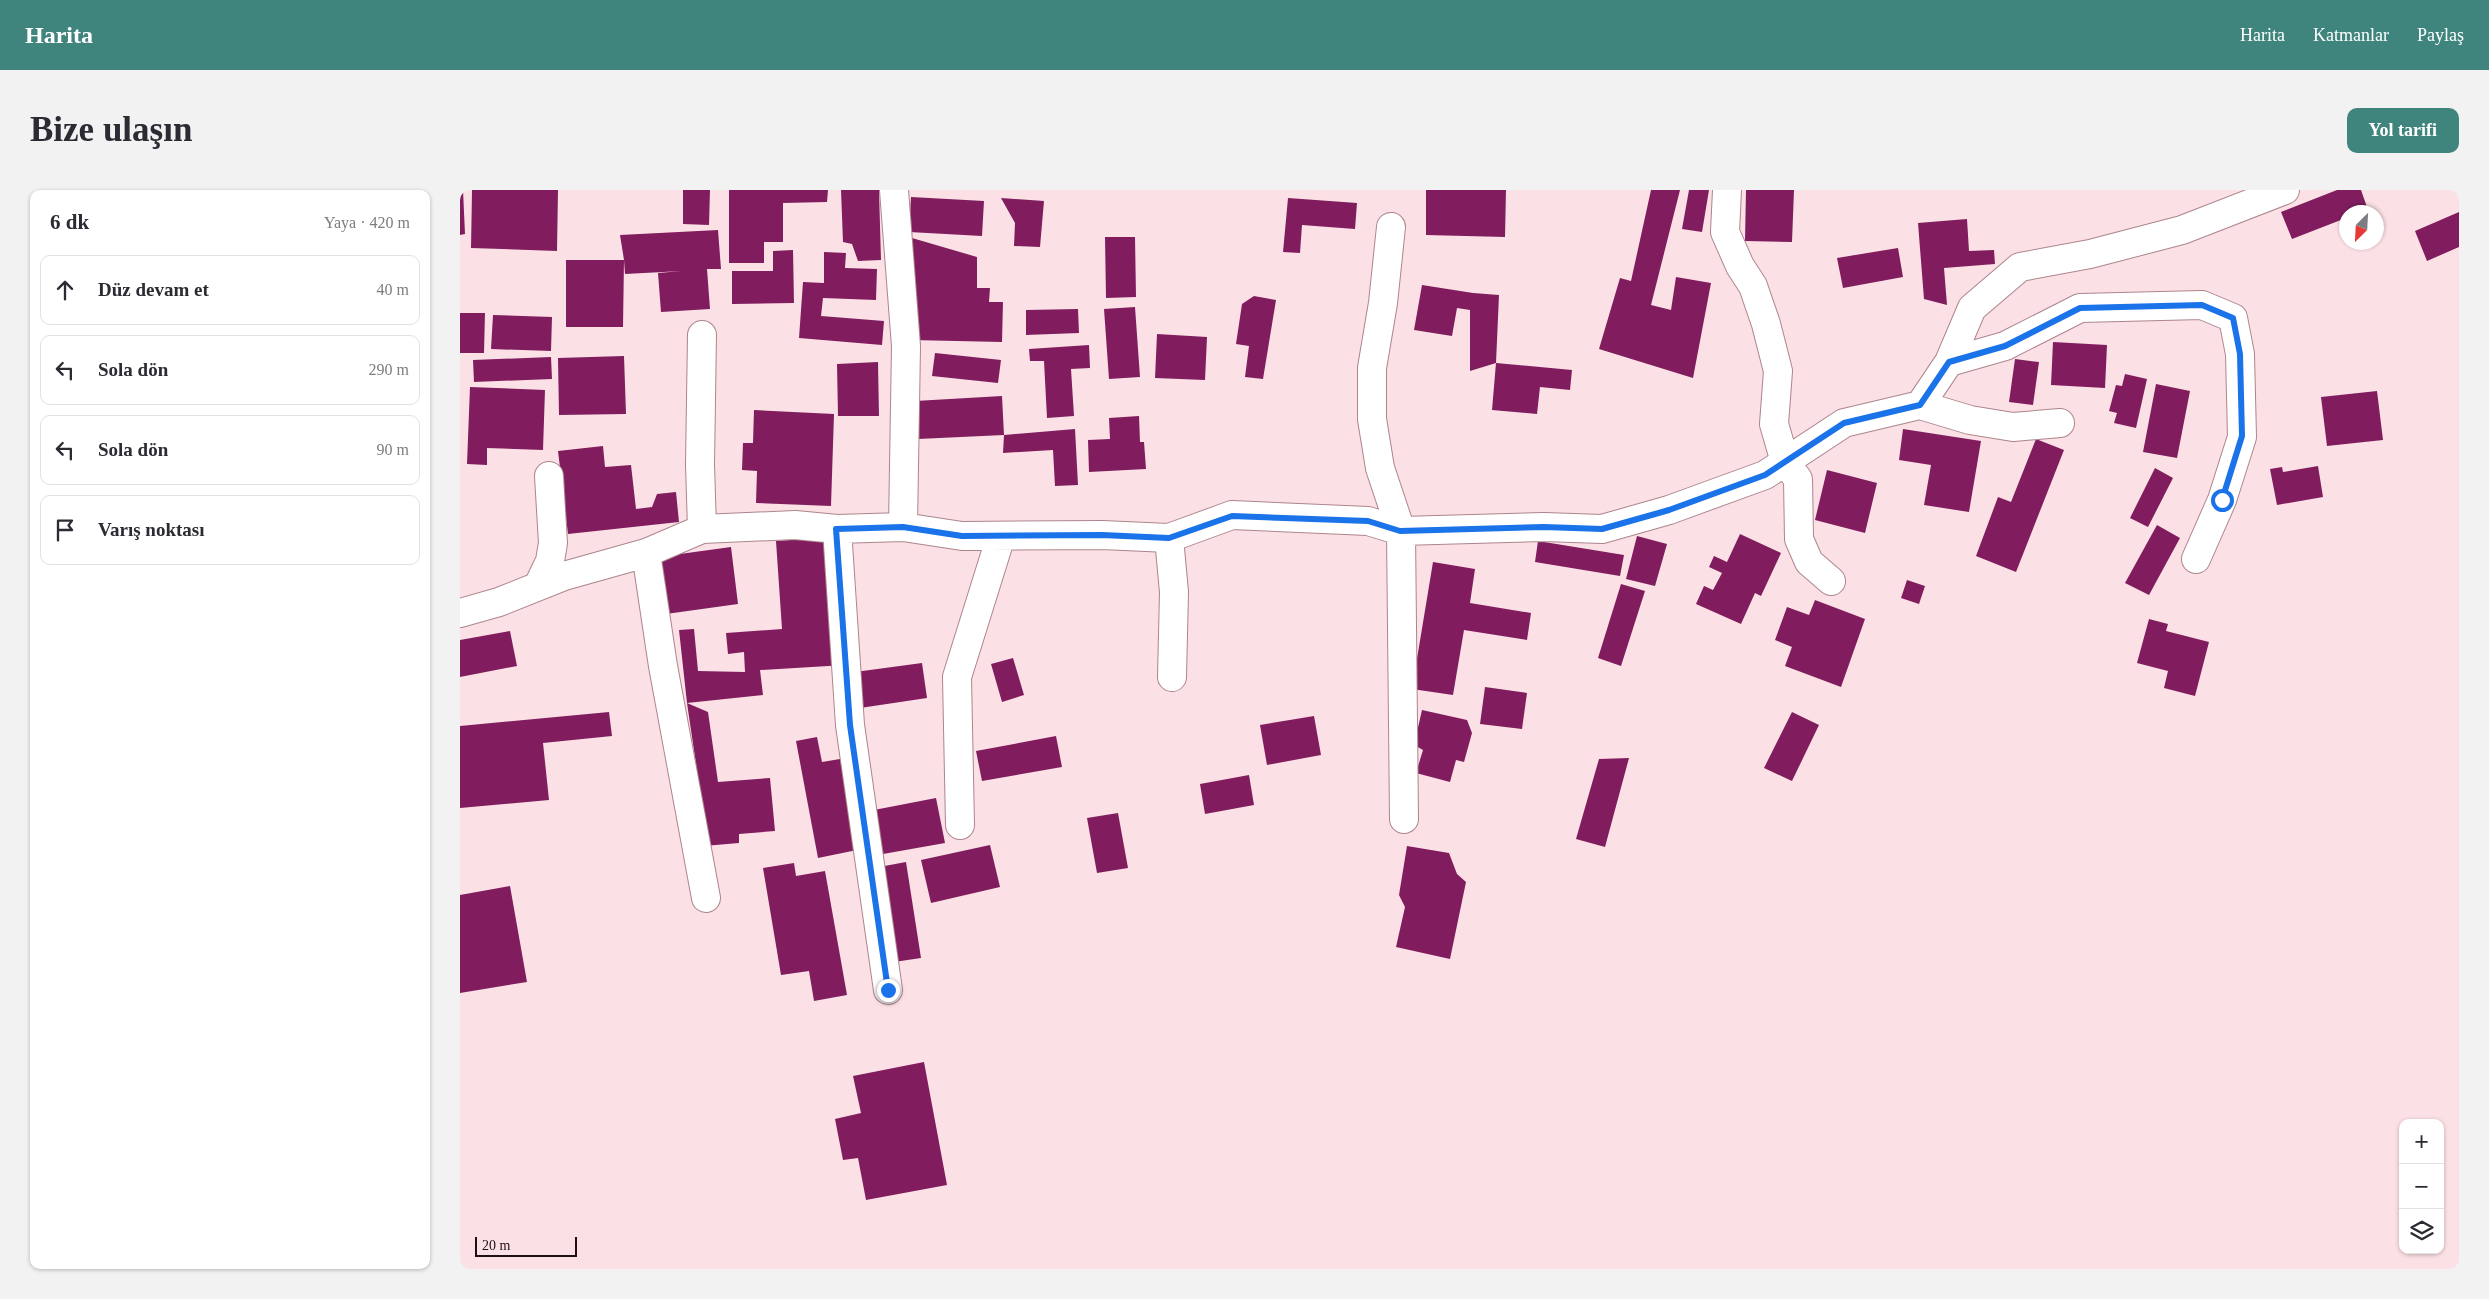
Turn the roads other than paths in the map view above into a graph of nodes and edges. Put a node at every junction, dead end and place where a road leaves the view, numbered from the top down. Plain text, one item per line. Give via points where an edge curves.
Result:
1 (894, 190) edge
2 (1727, 190) edge
3 (2285, 190) edge
4 (1391, 227) dead end
5 (702, 335) dead end
6 (1949, 362) junction
7 (1920, 405) junction
8 (2060, 423) dead end
9 (1785, 462) junction
10 (549, 476) dead end
11 (903, 527) junction
12 (702, 529) junction
13 (836, 529) junction
14 (1400, 531) junction
15 (1001, 536) junction
16 (1169, 538) junction
17 (646, 553) junction
18 (2196, 559) dead end
19 (1831, 581) dead end
20 (538, 586) junction
21 (460, 614) edge
22 (1172, 677) dead end
23 (1404, 819) dead end
24 (960, 825) dead end
25 (706, 898) dead end
26 (888, 990) dead end

1 - 11 street via 906,346
2 - 9 street via 1724,232 1753,286 1778,371 1774,424
3 - 6 street via 2182,230 2090,254 2020,267 1972,308
4 - 14 street via 1372,368 1372,419 1380,468
5 - 12 street
6 - 7 street
6 - 18 street via 2005,346 2080,308 2202,305 2233,318 2240,354 2242,436 2222,500
7 - 8 street via 1970,420 2013,427
7 - 9 street via 1844,423
9 - 14 street via 1765,475 1678,507 1602,529 1544,527
9 - 19 street via 1798,479 1799,539 1809,562
10 - 20 street via 553,543 550,561
11 - 13 street
11 - 15 street via 962,536
12 - 13 street via 795,525
12 - 17 street
13 - 26 street via 850,725
14 - 16 street via 1368,521 1232,516
14 - 23 street
15 - 16 street
15 - 24 street via 957,678
16 - 22 street via 1174,592
17 - 20 street
17 - 25 street via 663,666
20 - 21 street

